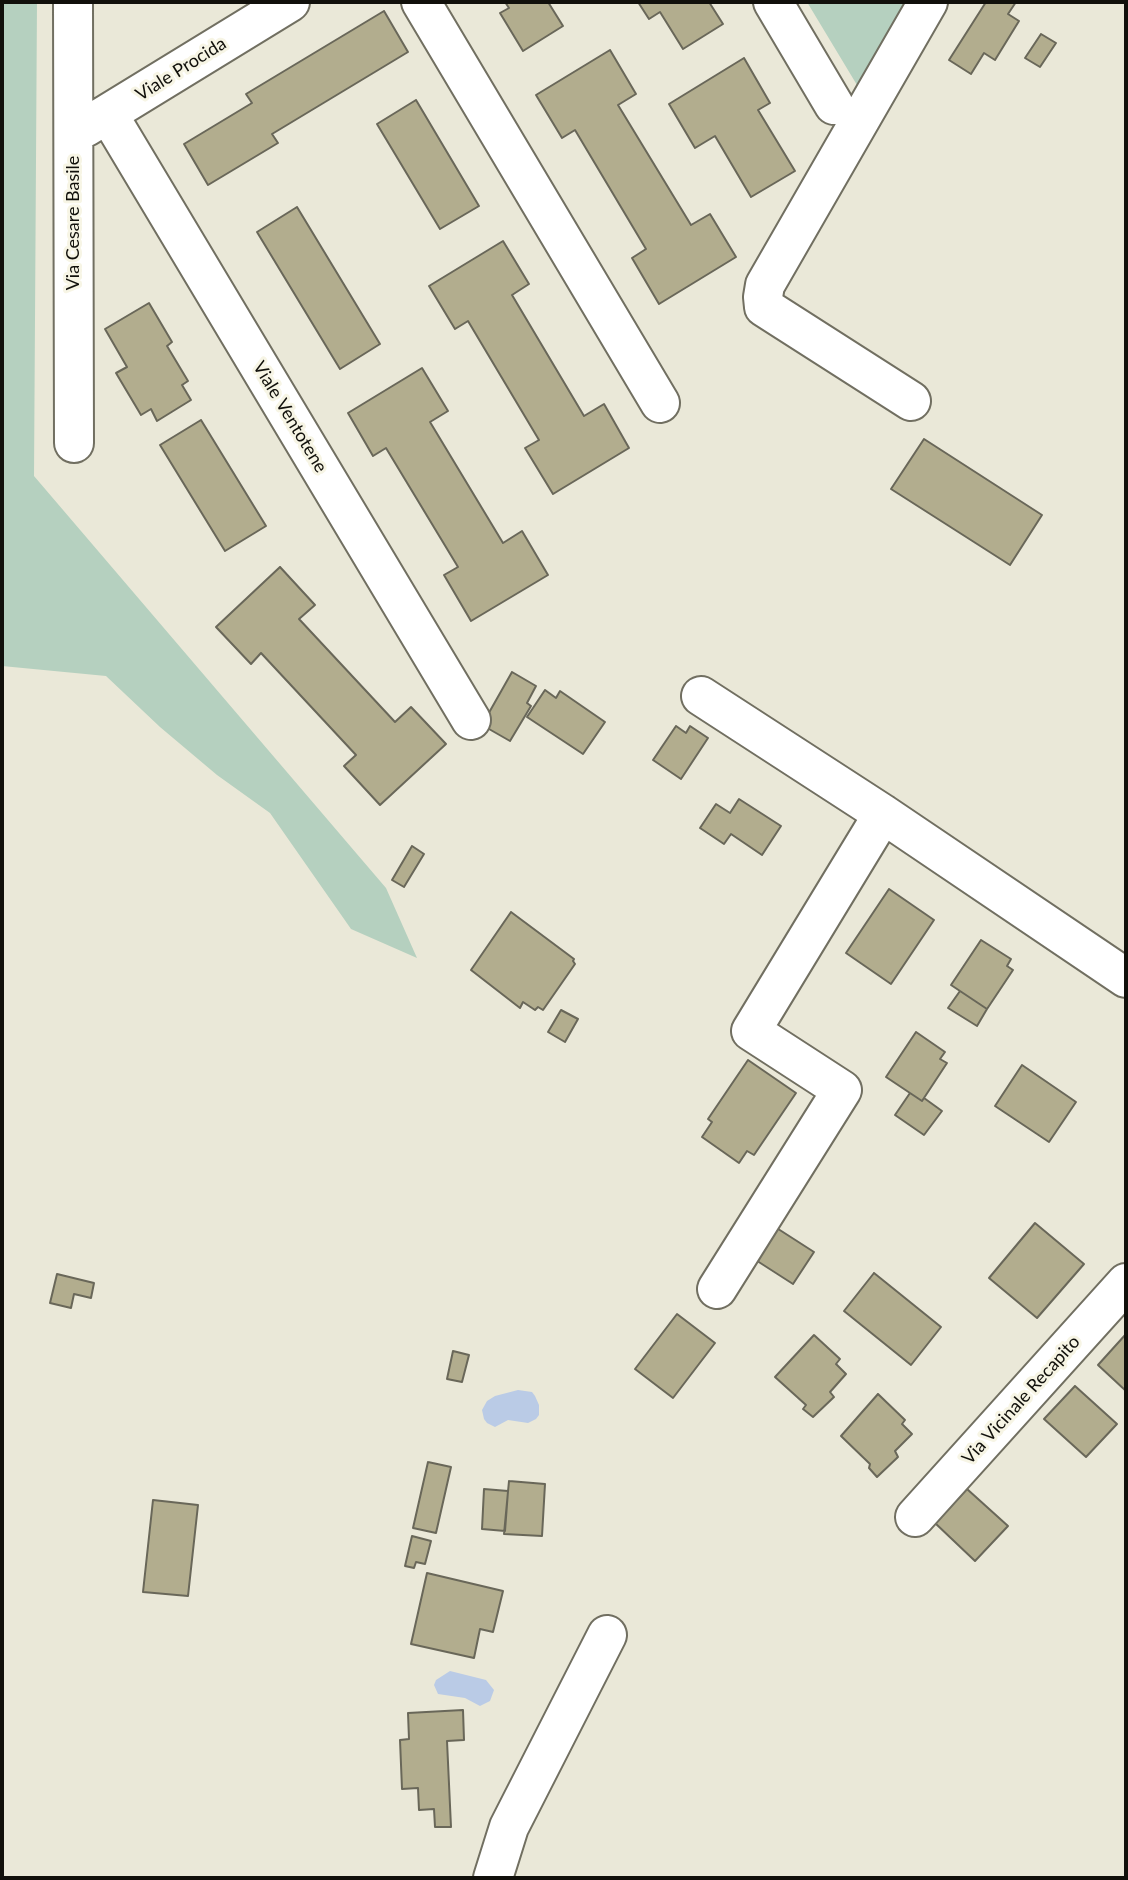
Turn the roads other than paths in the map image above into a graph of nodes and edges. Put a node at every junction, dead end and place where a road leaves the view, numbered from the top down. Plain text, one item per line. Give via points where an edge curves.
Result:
1 (73, 2) edge
2 (290, 2) edge
3 (421, 2) edge
4 (773, 2) edge
5 (928, 2) edge
6 (834, 105) dead end
7 (108, 114) junction
8 (72, 136) junction
9 (911, 401) dead end
10 (660, 403) dead end
11 (74, 443) dead end
12 (701, 696) dead end
13 (471, 720) dead end
14 (883, 814) junction
15 (1126, 978) edge
16 (1126, 1283) edge
17 (718, 1289) dead end
18 (915, 1517) dead end
19 (607, 1634) dead end
20 (493, 1878) edge

1 - 8 street, Via Cesare Basile
2 - 7 street, Viale Procida
3 - 10 street
4 - 6 street
5 - 9 street via 765,285 763,297 764,307
7 - 8 street, Viale Procida
7 - 13 street, Viale Ventotene
8 - 11 street, Via Cesare Basile
12 - 14 street
14 - 15 street
14 - 17 street via 751,1031 842,1090
16 - 18 street, Via Vicinale Recapito
19 - 20 street via 509,1827

